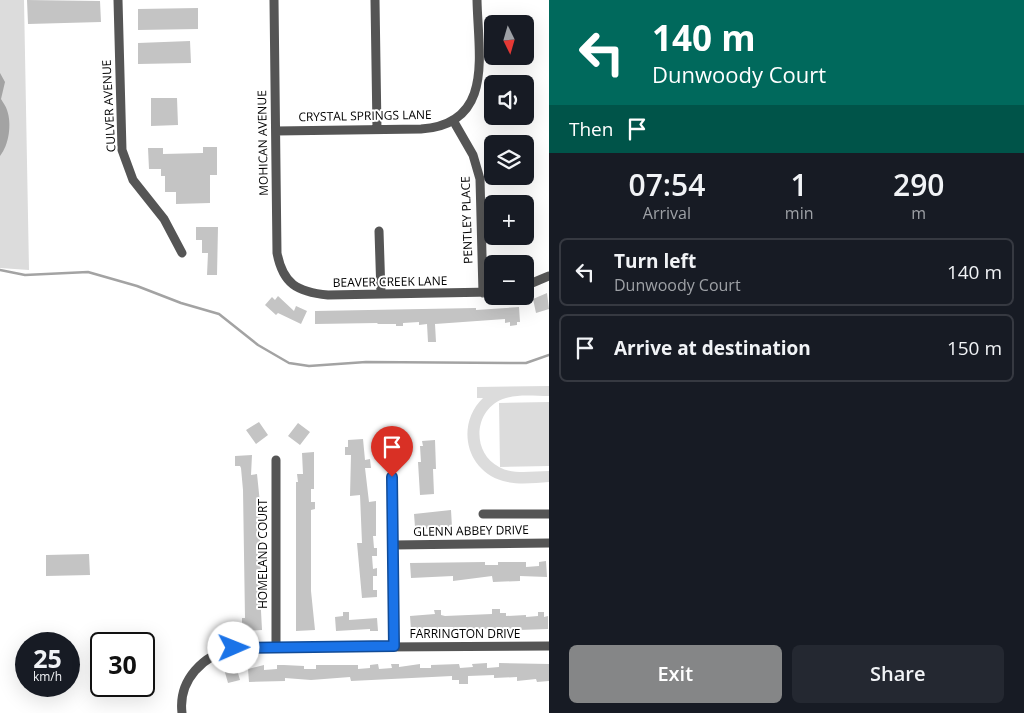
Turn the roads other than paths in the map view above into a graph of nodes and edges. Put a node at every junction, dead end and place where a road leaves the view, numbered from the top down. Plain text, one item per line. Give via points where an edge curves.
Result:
1 (118, 0) edge
2 (274, 0) edge
3 (375, 0) edge
4 (477, 0) edge
5 (454, 122) junction
6 (377, 129) junction
7 (276, 131) junction
8 (379, 231) dead end
9 (182, 253) dead end
10 (549, 276) edge
11 (534, 282) edge
12 (290, 283) joint
13 (483, 292) joint
14 (381, 294) junction
15 (276, 460) dead end
16 (392, 477) dead end
17 (483, 514) dead end
18 (549, 514) edge
19 (549, 543) edge
20 (393, 545) junction
21 (394, 646) junction
22 (549, 646) edge
23 (276, 648) junction
24 (182, 713) edge

1 - 9 street, CULVER AVENUE via 122,150 133,180 164,219
2 - 7 street, MOHICAN AVENUE
3 - 6 street
4 - 5 street via 476,90 469,108
5 - 6 street, CRYSTAL SPRINGS LANE via 436,128
5 - 13 street, PENTLEY PLACE via 473,155 480,179
6 - 7 street, CRYSTAL SPRINGS LANE
7 - 12 street, MOHICAN AVENUE via 277,253 283,274
8 - 14 street
10 - 11 street
12 - 14 street, BEAVER CREEK LANE via 315,294
13 - 14 street, BEAVER CREEK LANE
15 - 23 street, HOMELAND COURT
16 - 20 street
17 - 18 street
19 - 20 street, GLENN ABBEY DRIVE
20 - 21 street
21 - 22 street, FARRINGTON DRIVE
21 - 23 street, FARRINGTON DRIVE
23 - 24 street, FARRINGTON DRIVE via 238,648 220,652 206,660 186,684

